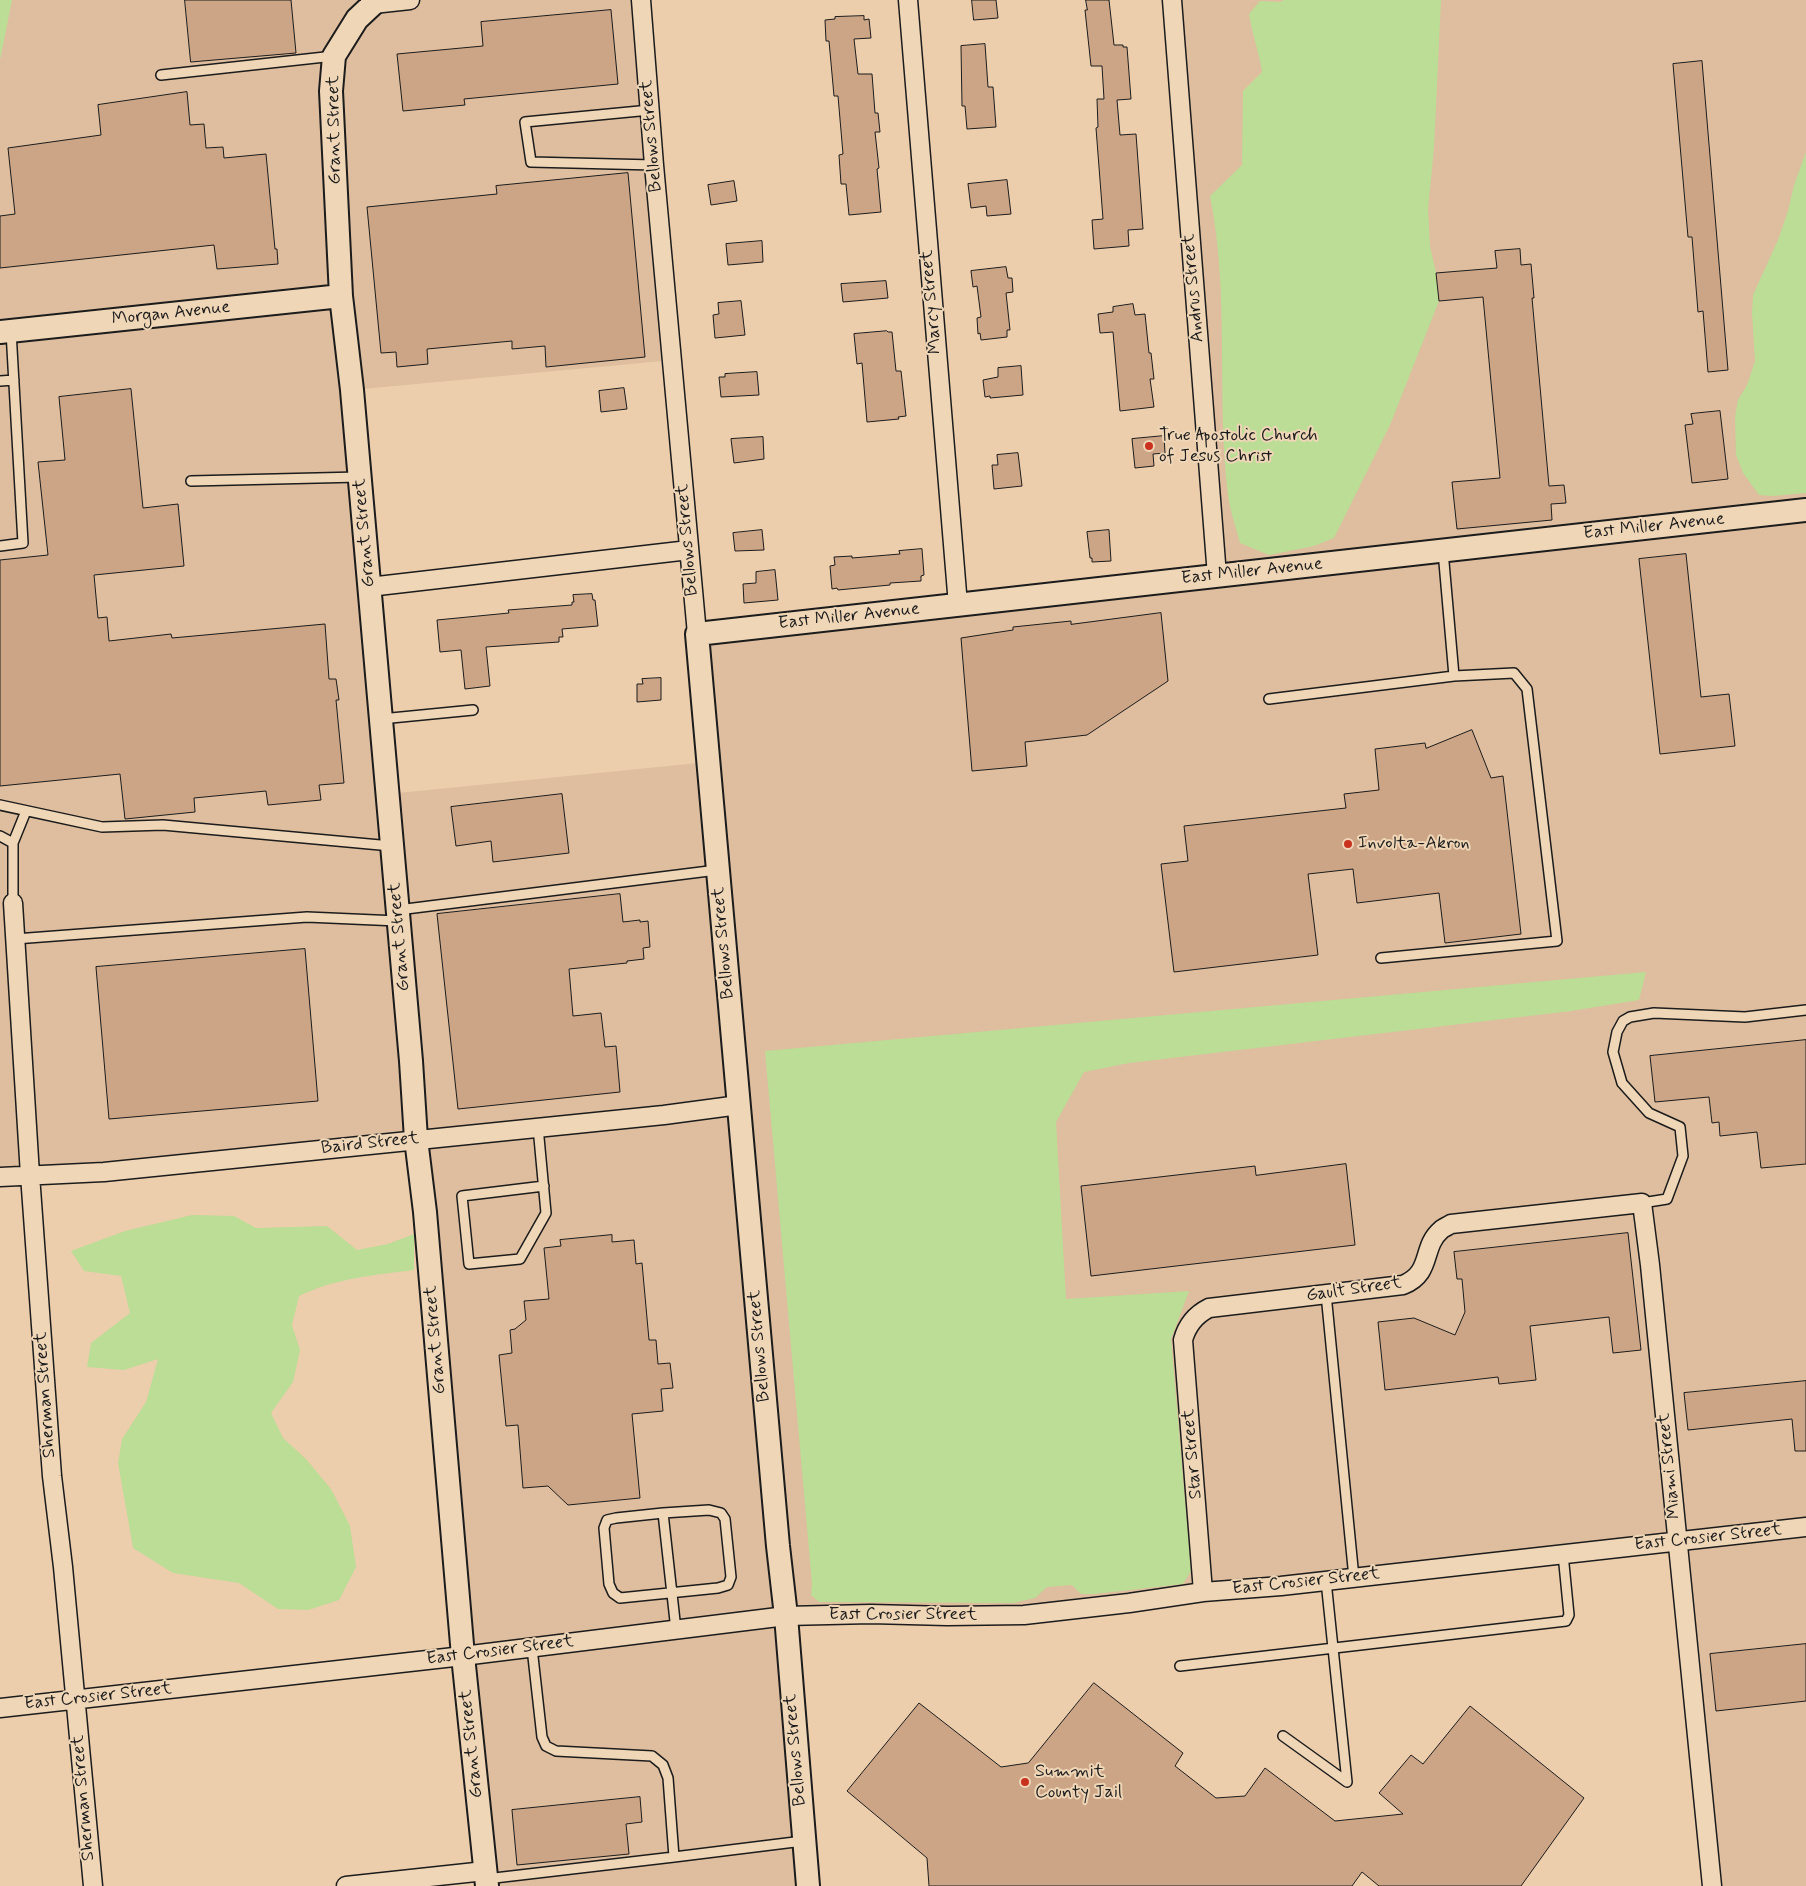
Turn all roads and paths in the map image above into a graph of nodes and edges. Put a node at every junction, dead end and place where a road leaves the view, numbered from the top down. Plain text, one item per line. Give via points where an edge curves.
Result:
1 (410, 0) edge
2 (641, 0) edge
3 (908, 0) edge
4 (1172, 0) edge
5 (372, 2) edge
6 (334, 56) junction
7 (161, 75) dead end
8 (650, 110) junction
9 (654, 165) junction
10 (341, 296) junction
11 (5, 331) edge
12 (14, 380) junction
13 (0, 381) edge
14 (360, 476) junction
15 (191, 481) dead end
16 (1806, 510) edge
17 (0, 546) edge
18 (689, 550) junction
19 (1443, 550) junction
20 (1217, 576) junction
21 (369, 587) junction
22 (958, 605) junction
23 (697, 634) junction
24 (1454, 676) junction
25 (1269, 699) dead end
26 (473, 710) dead end
27 (381, 719) junction
28 (0, 805) edge
29 (26, 812) junction
30 (0, 836) edge
31 (13, 843) junction
32 (392, 846) junction
33 (718, 870) junction
34 (13, 903) joint
35 (398, 916) junction
36 (15, 939) junction
37 (1381, 958) dead end
38 (1806, 1010) edge
39 (739, 1106) junction
40 (538, 1127) junction
41 (416, 1139) junction
42 (30, 1175) junction
43 (0, 1177) edge
44 (544, 1186) junction
45 (1638, 1203) junction
46 (1326, 1294) junction
47 (1194, 1319) joint
48 (662, 1513) junction
49 (1806, 1527) edge
50 (1677, 1541) junction
51 (1563, 1554) junction
52 (1354, 1578) junction
53 (1326, 1581) junction
54 (1203, 1592) junction
55 (671, 1593) junction
56 (786, 1616) junction
57 (676, 1630) junction
58 (532, 1648) junction
59 (1333, 1650) junction
60 (463, 1656) junction
61 (1180, 1666) dead end
62 (75, 1699) junction
63 (0, 1708) edge
64 (1283, 1736) dead end
65 (804, 1840) junction
66 (674, 1857) junction
67 (486, 1879) edge
68 (92, 1886) edge
69 (346, 1886) edge
70 (808, 1886) edge
71 (1712, 1886) edge

1 - 5 street
2 - 8 street, Bellows Street
3 - 22 street, Marcy Street
4 - 20 street, Andrus Street
5 - 6 street, Grant Street
6 - 7 lane
6 - 10 street, Grant Street via 331,91
8 - 9 street, Bellows Street
8 - 9 lane via 525,122 531,162
9 - 18 street, Bellows Street
10 - 11 street, Morgan Avenue
10 - 14 street, Grant Street
11 - 12 lane
12 - 13 lane
12 - 17 lane via 23,543
14 - 15 lane
14 - 21 street, Grant Street
16 - 19 street, East Miller Avenue
18 - 21 street
18 - 23 street, Bellows Street
19 - 20 street, East Miller Avenue
19 - 24 lane
20 - 22 street, East Miller Avenue
21 - 27 street, Grant Street
22 - 23 street, East Miller Avenue
23 - 33 street, Bellows Street
24 - 25 lane
24 - 37 lane via 1514,673 1527,689 1557,941
26 - 27 lane
27 - 32 street, Grant Street
28 - 29 lane
29 - 31 lane
29 - 32 lane via 102,827 163,825
30 - 31 lane
31 - 34 lane
32 - 35 street, Grant Street
33 - 35 lane
33 - 39 street, Bellows Street
34 - 36 street, Sherman Street
35 - 36 lane via 307,917
35 - 41 street, Grant Street
36 - 42 street, Sherman Street
38 - 45 lane via 1745,1017 1654,1012 1624,1021 1617,1032 1613,1052 1622,1083 1649,1113 1680,1127 1683,1156 1667,1199
39 - 40 street, Baird Street
39 - 56 street, Bellows Street
40 - 41 street, Baird Street
40 - 44 lane
41 - 42 street, Baird Street via 104,1172
41 - 60 street, Grant Street
42 - 43 street, Baird Street
42 - 62 street, Sherman Street via 52,1476
44 - 44 lane via 546,1213 520,1259 469,1264 462,1196
45 - 46 street, Gault Street via 1451,1224 1433,1241 1422,1272 1412,1282
45 - 50 street, Miami Street via 1650,1265
46 - 47 street, Gault Street via 1209,1308
46 - 52 lane
47 - 54 street, Star Street via 1183,1340
48 - 55 lane
48 - 55 lane via 607,1520 604,1528 609,1584 620,1598
48 - 55 lane via 709,1510 721,1513 725,1520 732,1577 728,1585 718,1588
49 - 50 street, East Crosier Street
50 - 51 street, East Crosier Street
50 - 71 street, Miami Street
51 - 52 street, East Crosier Street
51 - 59 lane via 1569,1615 1566,1621
52 - 53 street, East Crosier Street
53 - 54 street, East Crosier Street
53 - 59 lane
54 - 56 street, East Crosier Street via 1024,1614
55 - 57 lane
56 - 57 street, East Crosier Street
56 - 65 street, Bellows Street
57 - 58 street, East Crosier Street
58 - 60 street, East Crosier Street
58 - 66 lane via 542,1737 546,1746 556,1750 652,1756 663,1765 668,1778
59 - 61 lane
59 - 64 lane via 1347,1782
60 - 62 street, East Crosier Street
60 - 67 street, Grant Street
62 - 63 street, East Crosier Street
62 - 68 street, Sherman Street
65 - 66 lane
65 - 70 street, Bellows Street
66 - 67 lane
67 - 69 street

